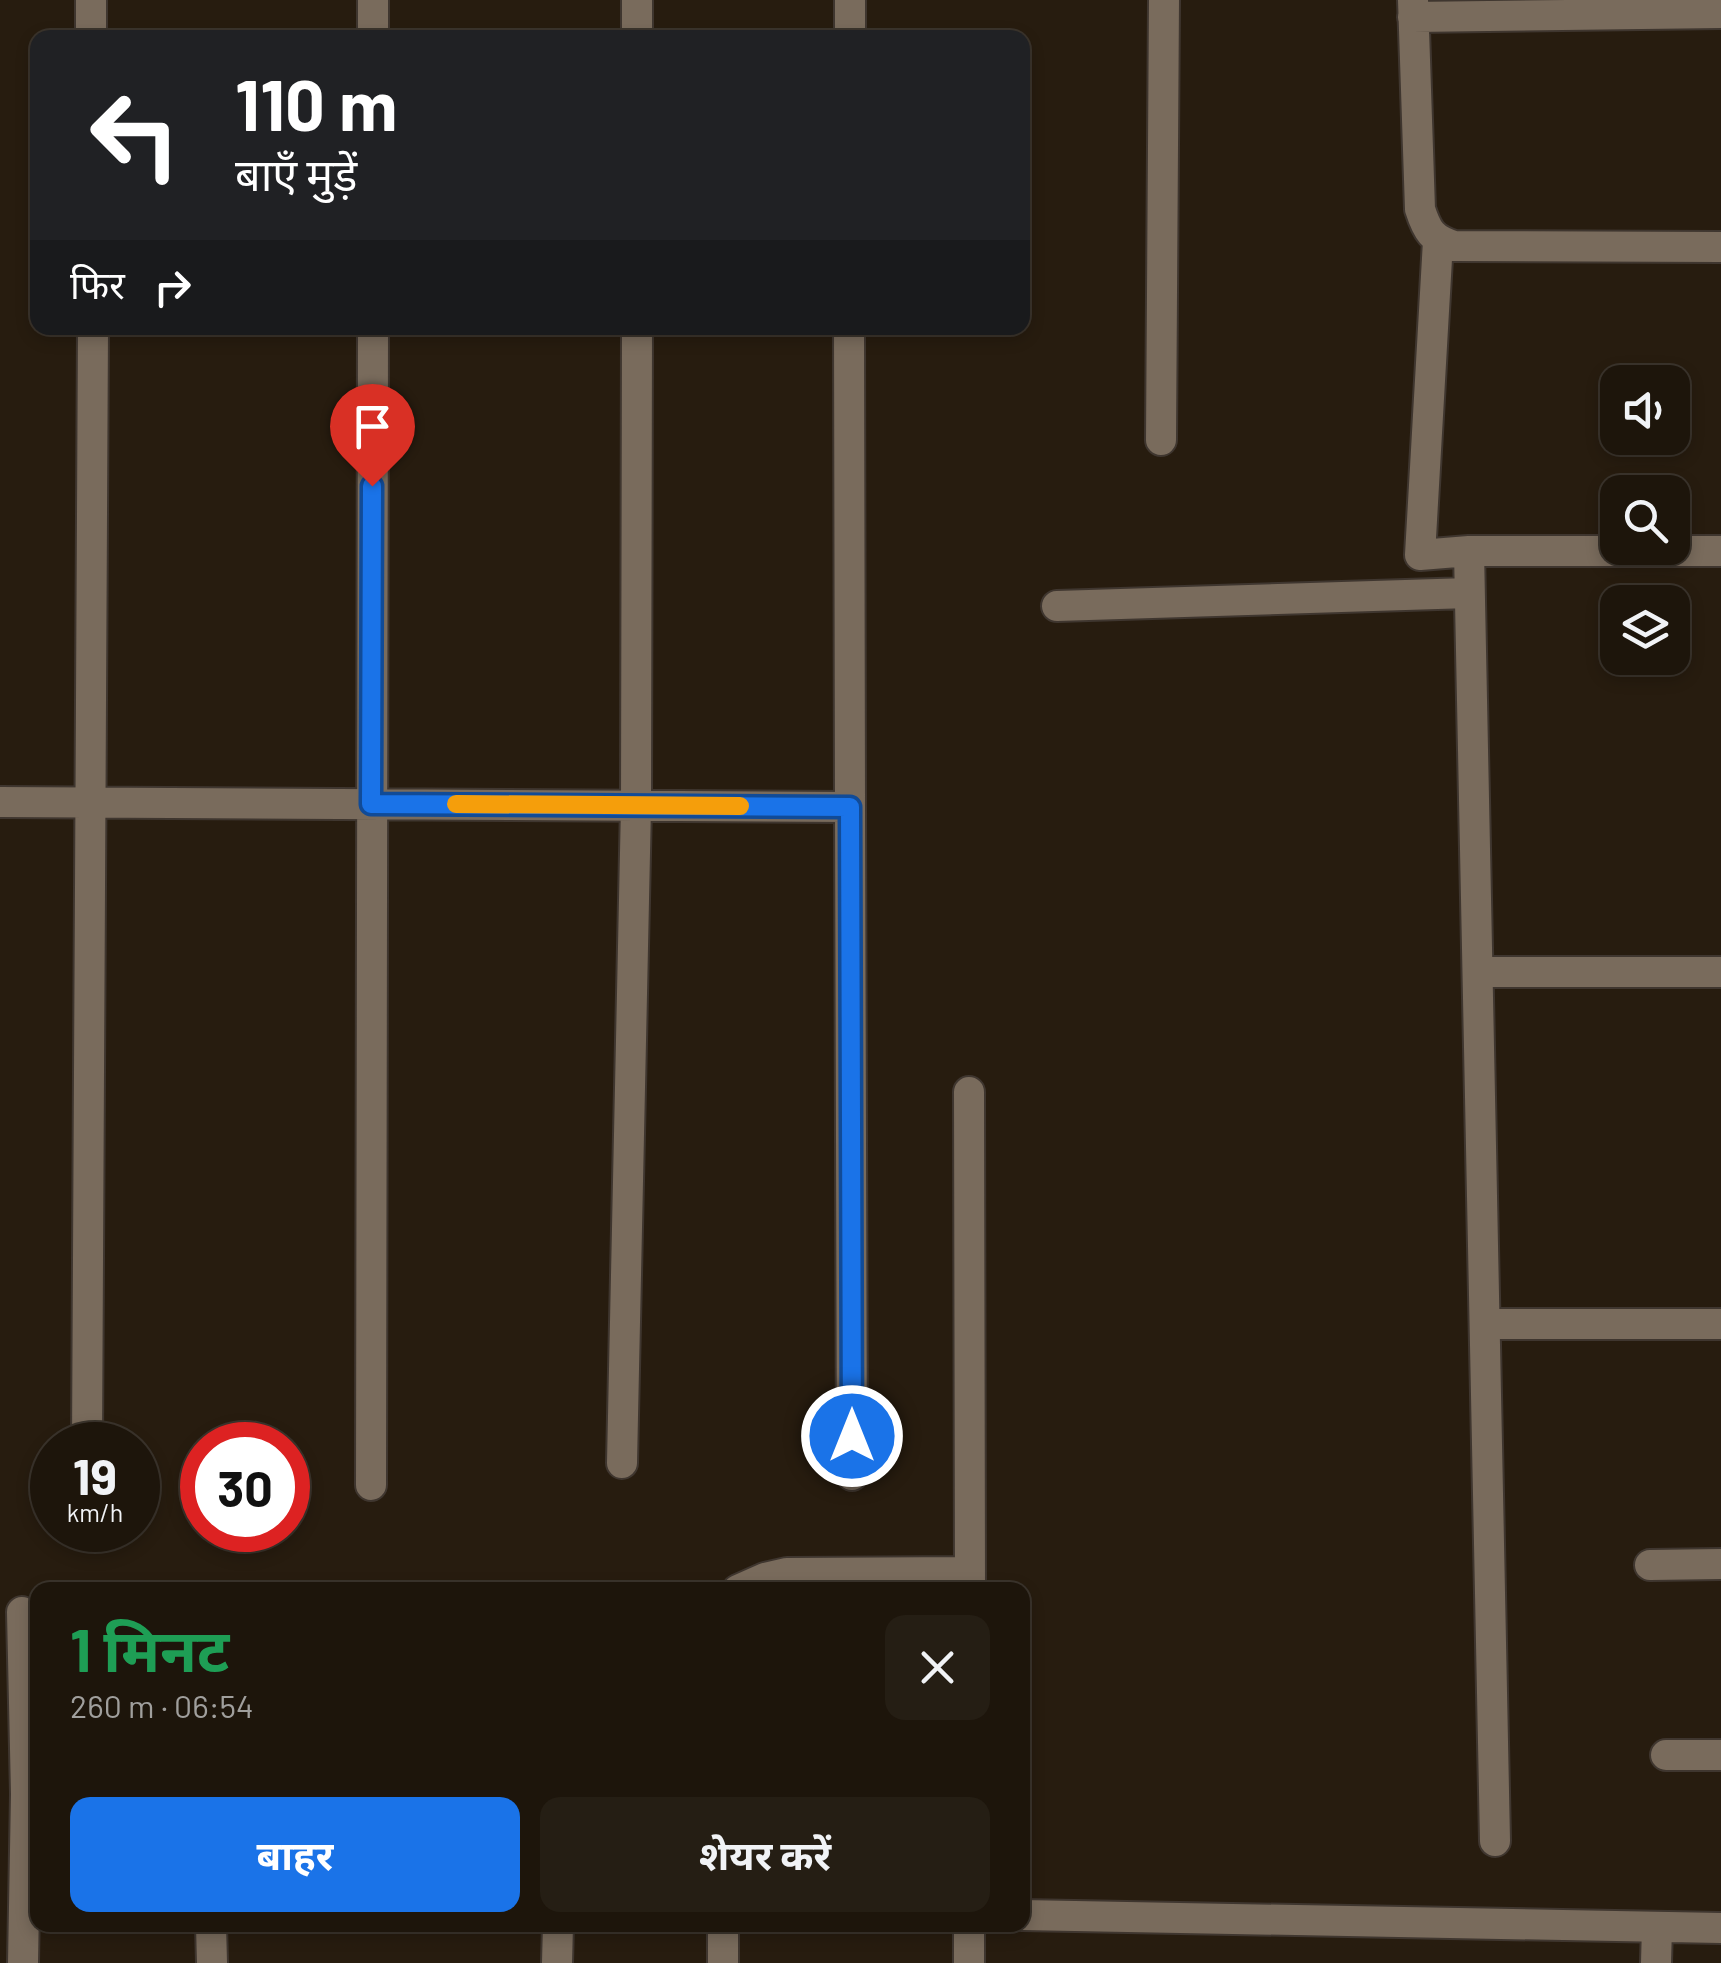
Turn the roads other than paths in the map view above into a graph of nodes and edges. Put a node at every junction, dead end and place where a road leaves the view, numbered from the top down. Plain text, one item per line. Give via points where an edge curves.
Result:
1 (91, 0) edge
2 (372, 0) edge
3 (637, 0) edge
4 (850, 0) edge
5 (1164, 0) edge
6 (1413, 8) edge
7 (1721, 14) edge
8 (92, 30) edge
9 (373, 30) edge
10 (637, 30) edge
11 (850, 30) edge
12 (1438, 241) junction
13 (1721, 247) edge
14 (93, 335) edge
15 (373, 335) edge
16 (636, 335) edge
17 (849, 335) edge
18 (1161, 440) dead end
19 (1468, 551) junction
20 (1721, 551) edge
21 (1469, 593) junction
22 (1056, 606) dead end
23 (0, 802) edge
24 (90, 804) junction
25 (371, 804) junction
26 (636, 806) junction
27 (850, 807) junction
28 (1478, 972) junction
29 (1721, 972) edge
30 (969, 1092) dead end
31 (1485, 1324) junction
32 (1721, 1324) edge
33 (86, 1422) edge
34 (622, 1464) dead end
35 (852, 1475) dead end
36 (371, 1485) dead end
37 (1650, 1564) dead end
38 (1721, 1564) edge
39 (970, 1581) edge
40 (755, 1582) edge
41 (20, 1612) edge
42 (1666, 1754) dead end
43 (1721, 1755) edge
44 (21, 1794) edge
45 (1494, 1841) dead end
46 (1030, 1915) edge
47 (1657, 1926) junction
48 (1721, 1928) edge
49 (211, 1932) edge
50 (558, 1932) edge
51 (723, 1932) edge
52 (969, 1932) edge
53 (23, 1963) edge
54 (212, 1963) edge
55 (557, 1963) edge
56 (723, 1963) edge
57 (969, 1963) edge
58 (1656, 1963) edge

1 - 8 street
2 - 9 street
3 - 10 street
4 - 11 street
5 - 18 street
6 - 7 street
6 - 12 street via 1420,209 1426,230
12 - 13 street
12 - 19 street via 1420,555
14 - 24 street
15 - 25 street
16 - 26 street
17 - 27 street
19 - 20 street
19 - 21 street
21 - 22 street
21 - 28 street
23 - 24 street
24 - 25 street
24 - 33 street
25 - 26 street
25 - 36 street
26 - 27 street
26 - 34 street
27 - 35 street
28 - 29 street
28 - 31 street
30 - 39 street
31 - 32 street
31 - 45 street
37 - 38 street
39 - 40 street via 788,1573
41 - 44 street
42 - 43 street
44 - 53 street
46 - 47 street
47 - 48 street
47 - 58 street
49 - 54 street
50 - 55 street
51 - 56 street
52 - 57 street

